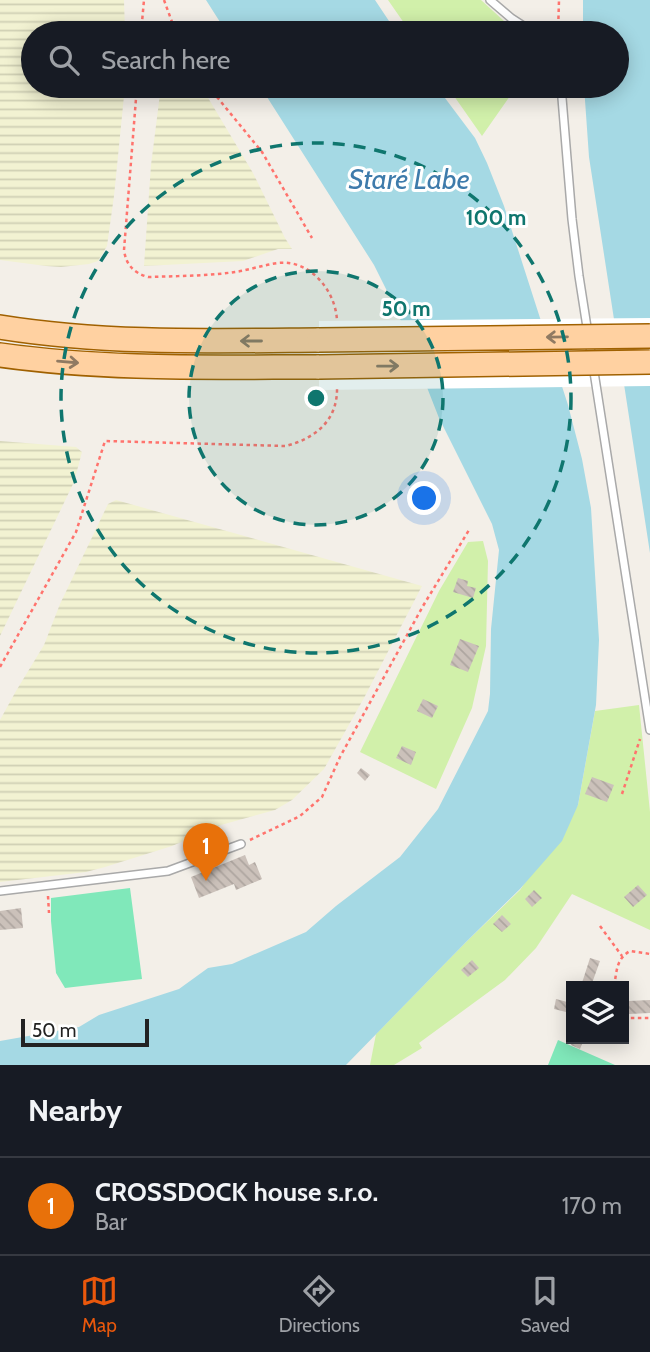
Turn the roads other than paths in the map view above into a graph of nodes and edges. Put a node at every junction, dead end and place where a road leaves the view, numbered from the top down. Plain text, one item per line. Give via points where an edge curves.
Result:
1 (491, 0) edge
2 (516, 21) edge
3 (562, 98) edge
4 (0, 327) edge
5 (650, 336) edge
6 (0, 355) edge
7 (650, 362) edge
8 (649, 727) edge
9 (241, 844) dead end
10 (0, 891) edge

1 - 2 lane
3 - 8 lane via 579,276
5 -> 4 main road, bridge via 122,340
6 -> 7 main road, bridge via 170,368
9 - 10 lane via 168,871

